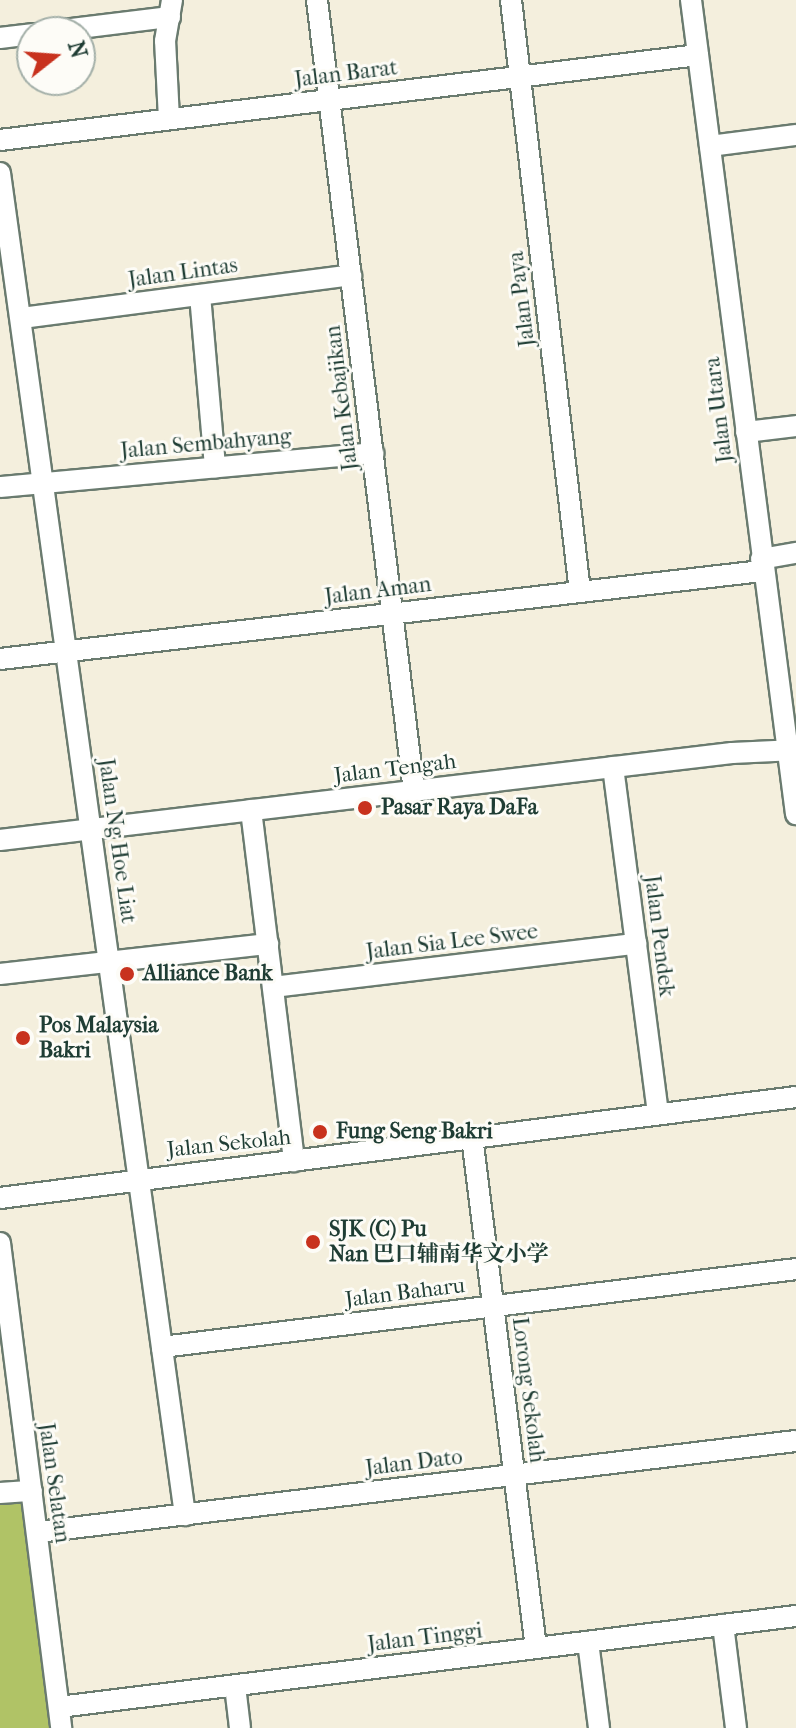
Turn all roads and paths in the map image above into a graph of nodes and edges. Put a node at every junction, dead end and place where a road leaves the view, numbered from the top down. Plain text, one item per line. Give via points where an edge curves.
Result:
1 (317, 0) edge
2 (511, 0) edge
3 (691, 0) edge
4 (171, 8) edge
5 (96, 23) edge
6 (698, 55) junction
7 (520, 77) junction
8 (330, 100) junction
9 (169, 119) junction
10 (796, 135) edge
11 (0, 140) edge
12 (710, 146) junction
13 (0, 173) edge
14 (351, 275) junction
15 (200, 295) junction
16 (22, 318) junction
17 (796, 426) edge
18 (746, 432) junction
19 (373, 453) junction
20 (215, 467) junction
21 (38, 483) junction
22 (0, 487) edge
23 (774, 559) edge
24 (580, 592) junction
25 (392, 614) junction
26 (67, 651) junction
27 (0, 659) edge
28 (792, 749) edge
29 (613, 767) junction
30 (414, 791) junction
31 (251, 810) junction
32 (796, 814) edge
33 (91, 829) junction
34 (0, 840) edge
35 (268, 944) junction
36 (636, 944) junction
37 (109, 962) junction
38 (0, 974) edge
39 (273, 987) junction
40 (796, 1097) edge
41 (658, 1112) junction
42 (472, 1137) junction
43 (294, 1161) junction
44 (139, 1178) junction
45 (0, 1198) edge
46 (0, 1243) edge
47 (796, 1269) edge
48 (493, 1306) junction
49 (162, 1347) junction
50 (796, 1441) edge
51 (514, 1475) junction
52 (32, 1491) junction
53 (0, 1493) edge
54 (185, 1515) junction
55 (45, 1531) junction
56 (796, 1616) edge
57 (723, 1625) junction
58 (588, 1642) junction
59 (536, 1648) junction
60 (235, 1686) junction
61 (60, 1718) edge
62 (240, 1728) edge
63 (599, 1728) edge
64 (736, 1728) edge

1 - 8 street, Jalan Kebajikan
2 - 7 street, Jalan Paya
3 - 6 street, Jalan Utara
4 - 5 street
4 - 9 street via 165,41
6 - 7 street, Jalan Barat
6 - 12 street, Jalan Utara
7 - 8 street, Jalan Barat
7 - 24 street, Jalan Paya
8 - 9 street, Jalan Barat
8 - 14 street, Jalan Kebajikan
9 - 11 street, Jalan Barat
10 - 12 street
12 - 18 street, Jalan Utara
13 - 16 street, Jalan Ng Hoe Liat
14 - 15 street, Jalan Lintas
14 - 19 street, Jalan Kebajikan
15 - 16 street, Jalan Lintas
15 - 20 street
16 - 21 street, Jalan Ng Hoe Liat
17 - 18 street
18 - 23 street, Jalan Utara
19 - 20 street, Jalan Sembahyang
19 - 25 street, Jalan Kebajikan
20 - 21 street, Jalan Sembahyang
21 - 22 street, Jalan Sembahyang
21 - 26 street, Jalan Ng Hoe Liat
23 - 24 street, Jalan Aman
23 - 28 street, Jalan Utara
24 - 25 street, Jalan Aman
25 - 26 street, Jalan Aman
25 - 30 street, Jalan Kebajikan
26 - 27 street, Jalan Aman
26 - 33 street, Jalan Ng Hoe Liat
28 - 29 street, Jalan Tengah
28 - 32 street, Jalan Utara
29 - 30 street, Jalan Tengah
29 - 36 street, Jalan Pendek
30 - 31 street, Jalan Tengah
31 - 33 street, Jalan Tengah
31 - 35 street
33 - 34 street, Jalan Tengah
33 - 37 street, Jalan Ng Hoe Liat
35 - 37 street
35 - 39 street
36 - 39 street, Jalan Sia Lee Swee
36 - 41 street, Jalan Pendek
37 - 38 street
37 - 44 street, Jalan Ng Hoe Liat
39 - 43 street
40 - 41 street, Jalan Sekolah
41 - 42 street, Jalan Sekolah
42 - 43 street, Jalan Sekolah
42 - 48 street, Lorong Sekolah
43 - 44 street, Jalan Sekolah
44 - 45 street, Jalan Sekolah
44 - 49 street, Jalan Ng Hoe Liat
46 - 52 street, Jalan Selatan
47 - 48 street, Jalan Baharu
48 - 49 street, Jalan Baharu
48 - 51 street, Lorong Sekolah
49 - 54 street, Jalan Ng Hoe Liat
50 - 51 street, Jalan Dato
51 - 54 street, Jalan Dato
51 - 59 street, Lorong Sekolah
52 - 53 street
52 - 55 street, Jalan Selatan
54 - 55 street, Jalan Dato
55 - 61 street, Jalan Selatan
56 - 57 street, Jalan Tinggi
57 - 58 street, Jalan Tinggi
57 - 64 street
58 - 59 street, Jalan Tinggi
58 - 63 street
59 - 60 street, Jalan Tinggi
60 - 61 street, Jalan Tinggi
60 - 62 street

